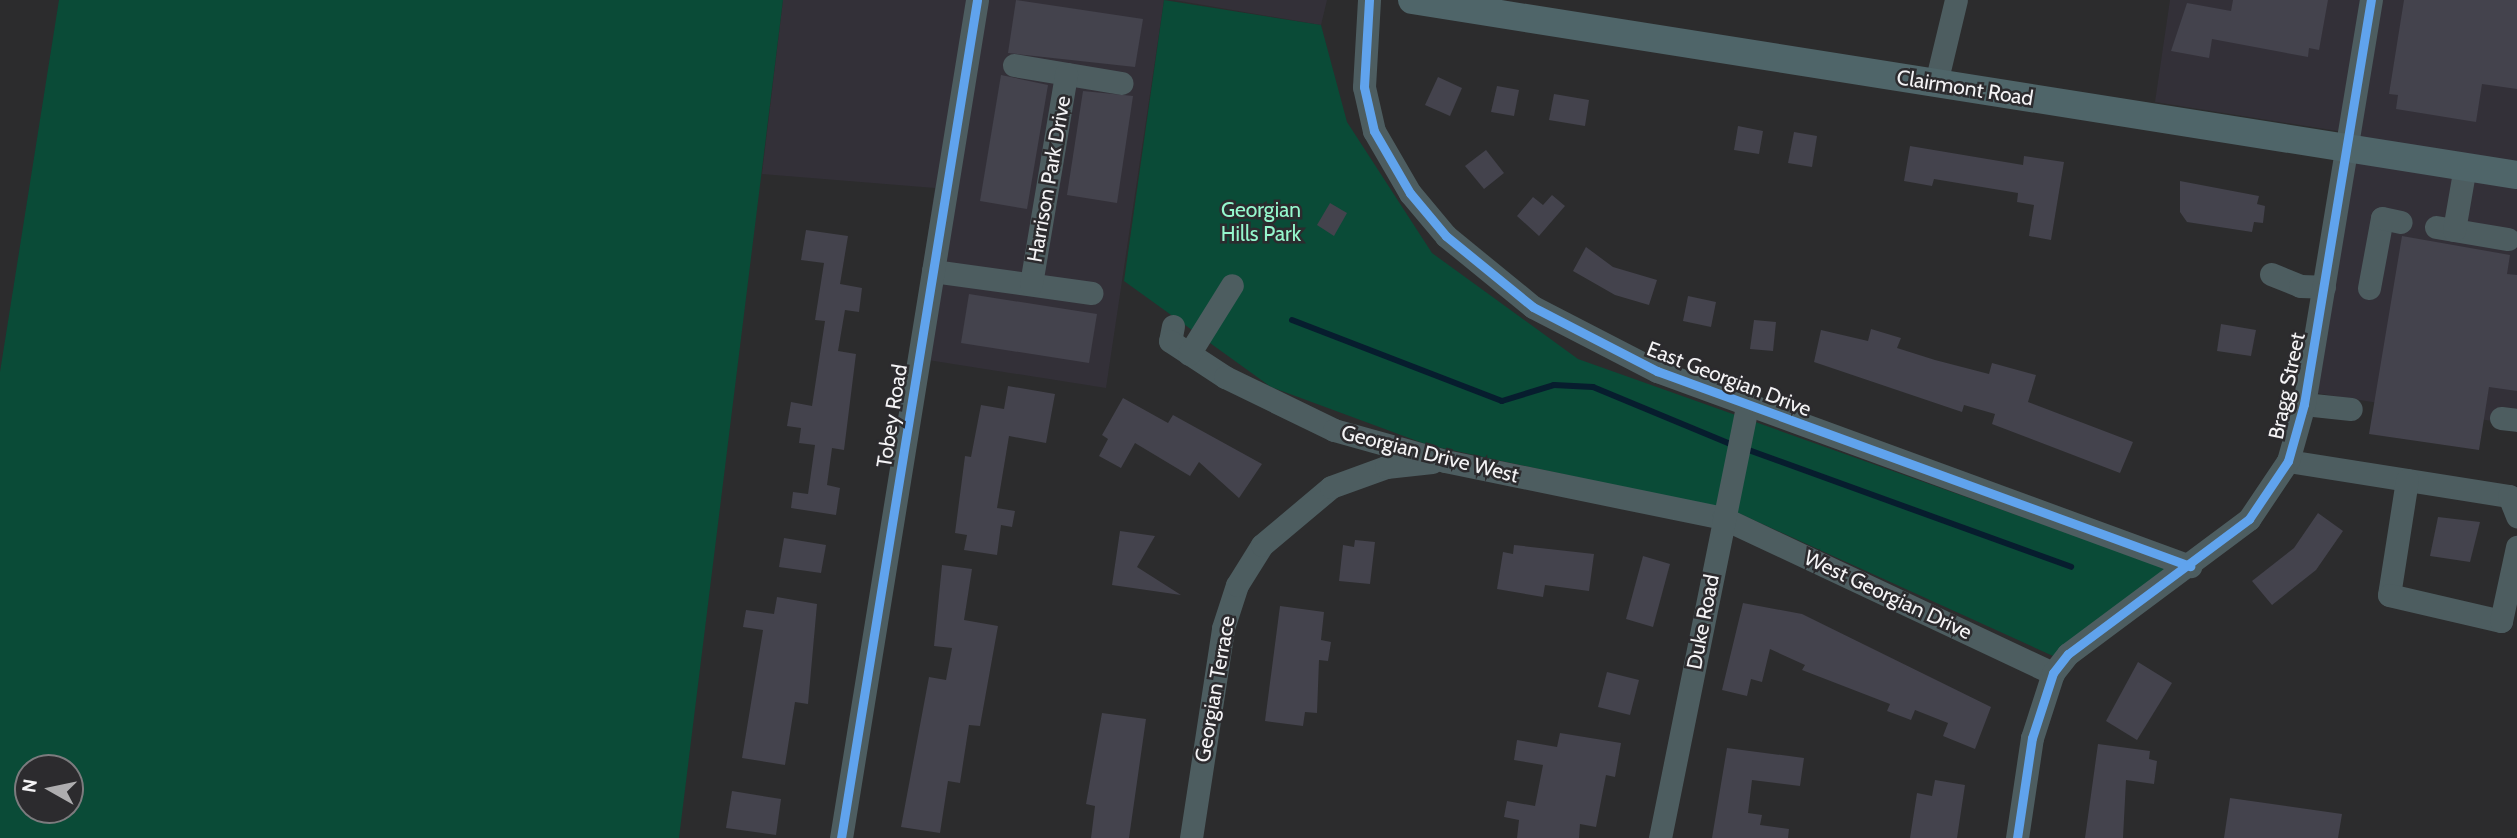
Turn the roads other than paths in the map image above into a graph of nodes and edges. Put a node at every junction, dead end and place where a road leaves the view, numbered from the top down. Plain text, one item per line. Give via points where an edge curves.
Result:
1 (977, 0) edge
2 (1369, 0) edge
3 (1412, 0) edge
4 (1956, 0) edge
5 (2371, 0) edge
6 (1014, 65) dead end
7 (1066, 74) junction
8 (1121, 83) dead end
9 (1936, 83) junction
10 (2348, 147) junction
11 (2465, 166) junction
12 (2517, 175) edge
13 (2401, 222) dead end
14 (2508, 239) dead end
15 (933, 271) junction
16 (2271, 274) dead end
17 (1031, 284) junction
18 (1232, 285) dead end
19 (2324, 287) junction
20 (2369, 288) dead end
21 (1091, 293) dead end
22 (1173, 326) dead end
23 (1189, 354) junction
24 (2304, 404) junction
25 (1747, 406) junction
26 (2351, 409) dead end
27 (1444, 460) junction
28 (2288, 461) junction
29 (2407, 480) junction
30 (2517, 516) edge
31 (1723, 518) junction
32 (2517, 547) edge
33 (2190, 566) junction
34 (2053, 673) junction
35 (841, 838) edge
36 (1191, 838) edge
37 (1660, 838) edge
38 (2017, 838) edge

1 - 15 street, Tobey Road
2 - 25 street, East Georgian Drive via 1363,64 1368,115 1410,193 1446,236 1565,329
3 - 9 main road, Clairmont Road
4 - 9 street
5 - 10 street, Bragg Street
6 - 7 street, Harrison Park Drive
7 - 8 street, Harrison Park Drive
7 - 17 street, Harrison Park Drive
9 - 10 main road, Clairmont Road
10 - 11 main road, Clairmont Road
10 - 19 street, Bragg Street
11 - 12 main road, Clairmont Road
11 - 14 street via 2445,228
13 - 20 street via 2382,218
15 - 17 street, Harrison Park Drive
15 - 35 street, Tobey Road
16 - 19 street via 2300,286
17 - 21 street, Harrison Park Drive
18 - 23 street
19 - 24 street, Bragg Street
22 - 23 street, Georgian Drive West via 1171,341
23 - 27 street, Georgian Drive West via 1334,430
24 - 26 street
24 - 28 street, Bragg Street
25 - 31 street, Duke Road
25 - 33 street, East Georgian Drive
27 - 31 street, Georgian Drive West
27 - 36 street, Georgian Terrace via 1386,467 1331,487 1262,545 1237,585 1223,628
28 - 29 street
28 - 33 street, Bragg Street via 2249,519
29 - 30 street via 2509,496
29 - 32 street via 2389,594 2501,621
31 - 34 street, West Georgian Drive
31 - 37 street, Duke Road
33 - 34 street, Bragg Street via 2068,654
34 - 38 street, Bragg Street via 2032,738

